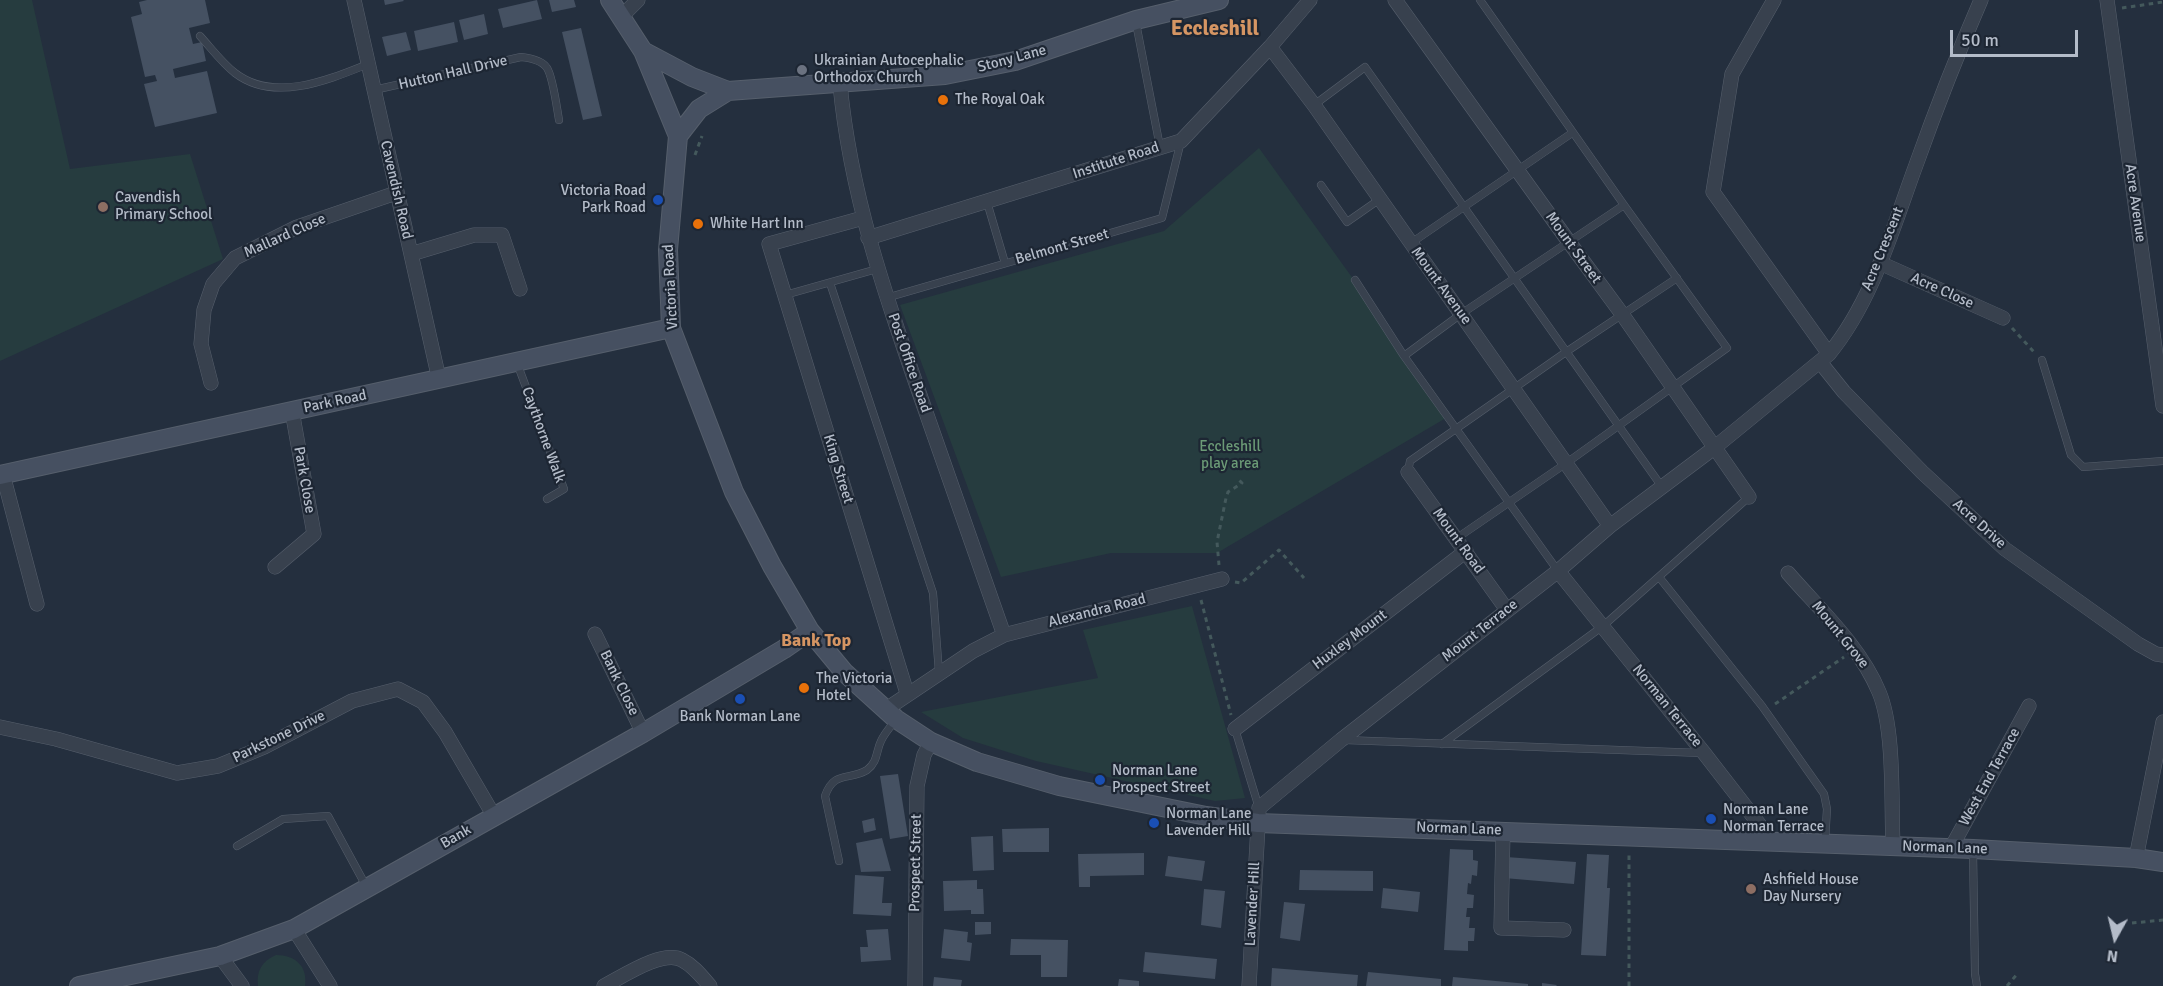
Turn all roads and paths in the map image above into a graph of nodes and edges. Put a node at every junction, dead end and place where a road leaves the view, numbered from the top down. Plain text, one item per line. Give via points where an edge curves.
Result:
1 (354, 0) edge
2 (610, 0) edge
3 (638, 0) edge
4 (1220, 0) edge
5 (1310, 0) edge
6 (1395, 0) edge
7 (1480, 0) edge
8 (1774, 0) edge
9 (1981, 0) edge
10 (2163, 2) edge
11 (2108, 5) edge
12 (622, 16) junction
13 (1136, 20) junction
14 (200, 36) dead end
15 (1270, 47) junction
16 (643, 51) junction
17 (368, 64) junction
18 (840, 84) junction
19 (374, 90) junction
20 (728, 91) junction
21 (1314, 105) junction
22 (559, 120) dead end
23 (704, 132) dead end
24 (1572, 133) junction
25 (678, 136) junction
26 (1182, 141) junction
27 (1160, 147) junction
28 (692, 162) dead end
29 (1517, 170) junction
30 (1321, 185) dead end
31 (396, 193) junction
32 (1380, 199) junction
33 (987, 202) junction
34 (1463, 206) junction
35 (1624, 206) junction
36 (863, 218) junction
37 (868, 238) junction
38 (1569, 242) junction
39 (1410, 243) junction
40 (411, 254) junction
41 (1005, 263) junction
42 (1880, 263) junction
43 (877, 268) junction
44 (1516, 278) junction
45 (1677, 278) junction
46 (1355, 280) dead end
47 (830, 283) junction
48 (520, 289) dead end
49 (785, 295) junction
50 (886, 298) junction
51 (1461, 314) junction
52 (1622, 314) junction
53 (2003, 318) joint
54 (670, 328) junction
55 (1566, 352) junction
56 (1404, 356) junction
57 (1824, 358) junction
58 (2042, 360) joint
59 (516, 362) junction
60 (440, 379) junction
61 (212, 383) dead end
62 (1672, 387) junction
63 (1514, 388) junction
64 (2163, 406) edge
65 (292, 411) junction
66 (1618, 426) junction
67 (1456, 428) junction
68 (1714, 447) junction
69 (2163, 461) edge
70 (1565, 464) junction
71 (1408, 472) joint
72 (1, 475) edge
73 (1239, 480) dead end
74 (1662, 487) junction
75 (1749, 497) joint
76 (547, 499) dead end
77 (1508, 503) junction
78 (1610, 526) junction
79 (1457, 538) junction
80 (1466, 551) junction
81 (275, 567) dead end
82 (1558, 571) junction
83 (1788, 573) dead end
84 (1659, 577) junction
85 (1222, 579) junction
86 (1304, 579) dead end
87 (1197, 586) junction
88 (37, 604) dead end
89 (1507, 610) junction
90 (1603, 626) junction
91 (810, 631) junction
92 (595, 633) dead end
93 (1004, 635) junction
94 (1855, 650) junction
95 (2163, 655) edge
96 (939, 674) junction
97 (907, 693) junction
98 (2029, 706) dead end
99 (1765, 711) junction
100 (890, 715) junction
101 (2163, 722) edge
102 (0, 727) edge
103 (1235, 729) junction
104 (643, 733) junction
105 (1341, 740) junction
106 (931, 742) junction
107 (1442, 744) junction
108 (1704, 753) junction
109 (1258, 815) junction
110 (494, 816) junction
111 (1503, 831) junction
112 (1630, 837) junction
113 (1773, 842) junction
114 (1825, 844) junction
115 (237, 846) dead end
116 (1893, 846) junction
117 (1951, 848) junction
118 (1973, 849) junction
119 (2136, 858) junction
120 (839, 861) dead end
121 (2163, 862) edge
122 (367, 889) junction
123 (2163, 920) edge
124 (2132, 923) dead end
125 (294, 929) junction
126 (1564, 930) dead end
127 (220, 956) junction
128 (2018, 972) dead end
129 (321, 973) junction
130 (110, 983) edge
131 (79, 986) edge
132 (242, 986) edge
133 (313, 986) edge
134 (330, 986) edge
135 (604, 986) edge
136 (710, 986) edge
137 (915, 986) edge
138 (1249, 986) edge
139 (1629, 986) edge
140 (1977, 986) edge
141 (2007, 986) edge

1 - 17 street, Cavendish Road
2 - 12 street, Victoria Road
3 - 12 street
4 - 13 street, Stony Lane
5 - 15 street
6 - 29 street, Mount Street
7 - 24 lane
8 - 57 street, Acre Drive via 1731,74 1713,192
9 - 42 street, Acre Crescent via 1944,86
10 - 11 path
11 - 64 street, Acre Avenue
12 - 16 street, Victoria Road
13 - 18 street, Stony Lane via 1015,61 945,75
13 - 27 lane
14 - 17 lane via 235,73 262,86 298,87
15 - 21 street, Mount Avenue
15 - 26 street
16 - 20 street, Stony Lane
16 - 25 street, Victoria Road
17 - 19 street, Cavendish Road
18 - 20 street, Stony Lane
18 - 36 street, Post Office Road via 844,127
19 - 22 lane, Hutton Hall Drive via 530,58 548,69
19 - 31 street, Cavendish Road
20 - 25 street, Stony Lane via 699,109
21 - 32 street, Mount Avenue
21 - 34 lane via 1365,66
23 - 28 path
24 - 29 lane
24 - 35 lane
25 - 54 street, Victoria Road via 668,250
26 - 27 street, Institute Road
26 - 41 lane, Belmont Street via 1162,218
27 - 33 street, Institute Road
29 - 34 lane
29 - 38 street, Mount Street
30 - 32 lane via 1347,222
31 - 40 street, Cavendish Road
31 - 61 street, Mallard Close via 297,227 235,258 213,284 204,309 201,344
32 - 39 street, Mount Avenue
33 - 37 street, Institute Road
33 - 41 lane
34 - 39 lane
34 - 44 lane
35 - 38 lane
35 - 45 lane
36 - 37 street, Post Office Road
36 - 49 street, King Street via 769,244
37 - 43 street, Post Office Road
38 - 44 lane
38 - 52 street, Mount Street
39 - 51 street, Mount Avenue
40 - 48 street via 474,235 502,235
40 - 60 street, Cavendish Road
41 - 50 lane, Belmont Street
42 - 53 street, Acre Close
42 - 57 street, Acre Crescent via 1855,318
43 - 47 lane
43 - 50 street, Post Office Road
44 - 51 lane
44 - 55 lane
45 - 52 lane
45 - 62 lane via 1727,348
46 - 56 lane
47 - 49 lane
47 - 96 lane via 933,593
49 - 97 street, King Street
50 - 93 street, Post Office Road
51 - 56 lane
51 - 63 street, Mount Avenue
52 - 55 lane
52 - 62 street, Mount Street
53 - 58 path
54 - 59 street, Park Road
54 - 91 street, Victoria Road via 734,492
55 - 63 lane
55 - 66 lane
56 - 67 lane
57 - 68 street, Acre Crescent
57 - 95 street, Acre Drive via 1844,392 1922,472 2006,549 2138,644
58 - 69 lane via 2071,455 2083,467
59 - 60 street, Park Road
59 - 76 lane, Caythorne Walk via 564,489
60 - 65 street, Park Road
62 - 66 lane
62 - 68 street, Mount Street
63 - 67 lane
63 - 70 street, Mount Avenue
65 - 72 street, Park Road
65 - 81 street, Park Close via 314,534
66 - 70 lane
66 - 74 lane
67 - 71 lane via 1410,461
67 - 77 lane
68 - 74 street, Mount Terrace
68 - 75 street, Mount Street
70 - 77 lane
70 - 78 street, Mount Avenue
71 - 79 street, Mount Road
72 - 88 street
73 - 85 path via 1242,483 1228,492 1220,524 1217,557
74 - 78 street, Mount Terrace
75 - 84 lane
77 - 79 lane
77 - 82 lane
78 - 82 street, Mount Terrace
79 - 80 street, Mount Road
80 - 89 street, Mount Road
80 - 103 street, Huxley Mount
82 - 89 street, Mount Terrace
82 - 90 street, Norman Terrace
83 - 94 street, Mount Grove
84 - 90 lane
84 - 99 lane
85 - 86 path via 1240,583 1279,550
85 - 87 street, Alexandra Road
87 - 93 street, Alexandra Road
87 - 103 path
89 - 105 street, Mount Terrace
90 - 107 lane
90 - 108 street, Norman Terrace
91 - 100 street, Norman Lane via 844,672
91 - 104 street, Bank
92 - 104 street, Bank Close
93 - 96 street, Alexandra Road
94 - 99 path
94 - 116 street, Mount Grove via 1880,694 1887,722
96 - 97 street, Alexandra Road
97 - 100 street, Alexandra Road
98 - 117 street, West End Terrace
99 - 114 lane via 1824,794
100 - 106 street, Norman Lane
100 - 120 lane via 877,759 866,770 837,778 828,786 825,796
101 - 119 street
102 - 110 street, Parkstone Drive via 177,772 218,766 352,701 398,689 423,702
103 - 109 lane
104 - 110 street, Bank
105 - 107 lane
105 - 109 street, Mount Terrace
106 - 109 street, Norman Lane via 977,762 1059,786 1206,816
106 - 137 street, Prospect Street via 924,754 917,786
107 - 108 lane
108 - 113 street, Norman Terrace
109 - 111 street, Norman Lane
109 - 138 street, Lavender Hill
110 - 122 street, Bank
111 - 112 street, Norman Lane
111 - 126 street via 1501,928
112 - 113 street, Norman Lane
112 - 139 path
113 - 114 street, Norman Lane
114 - 116 street, Norman Lane
115 - 122 lane via 283,819 328,816
116 - 117 street, Norman Lane
117 - 118 street, Norman Lane
118 - 119 street, Norman Lane
118 - 140 lane
119 - 121 street, Norman Lane
122 - 125 street, Bank
123 - 124 path
125 - 127 street, Bank
125 - 129 street
127 - 130 street, Bank
127 - 132 street
128 - 141 path
129 - 133 street
129 - 134 street
130 - 131 street, Bank
135 - 136 street via 660,958 680,958

